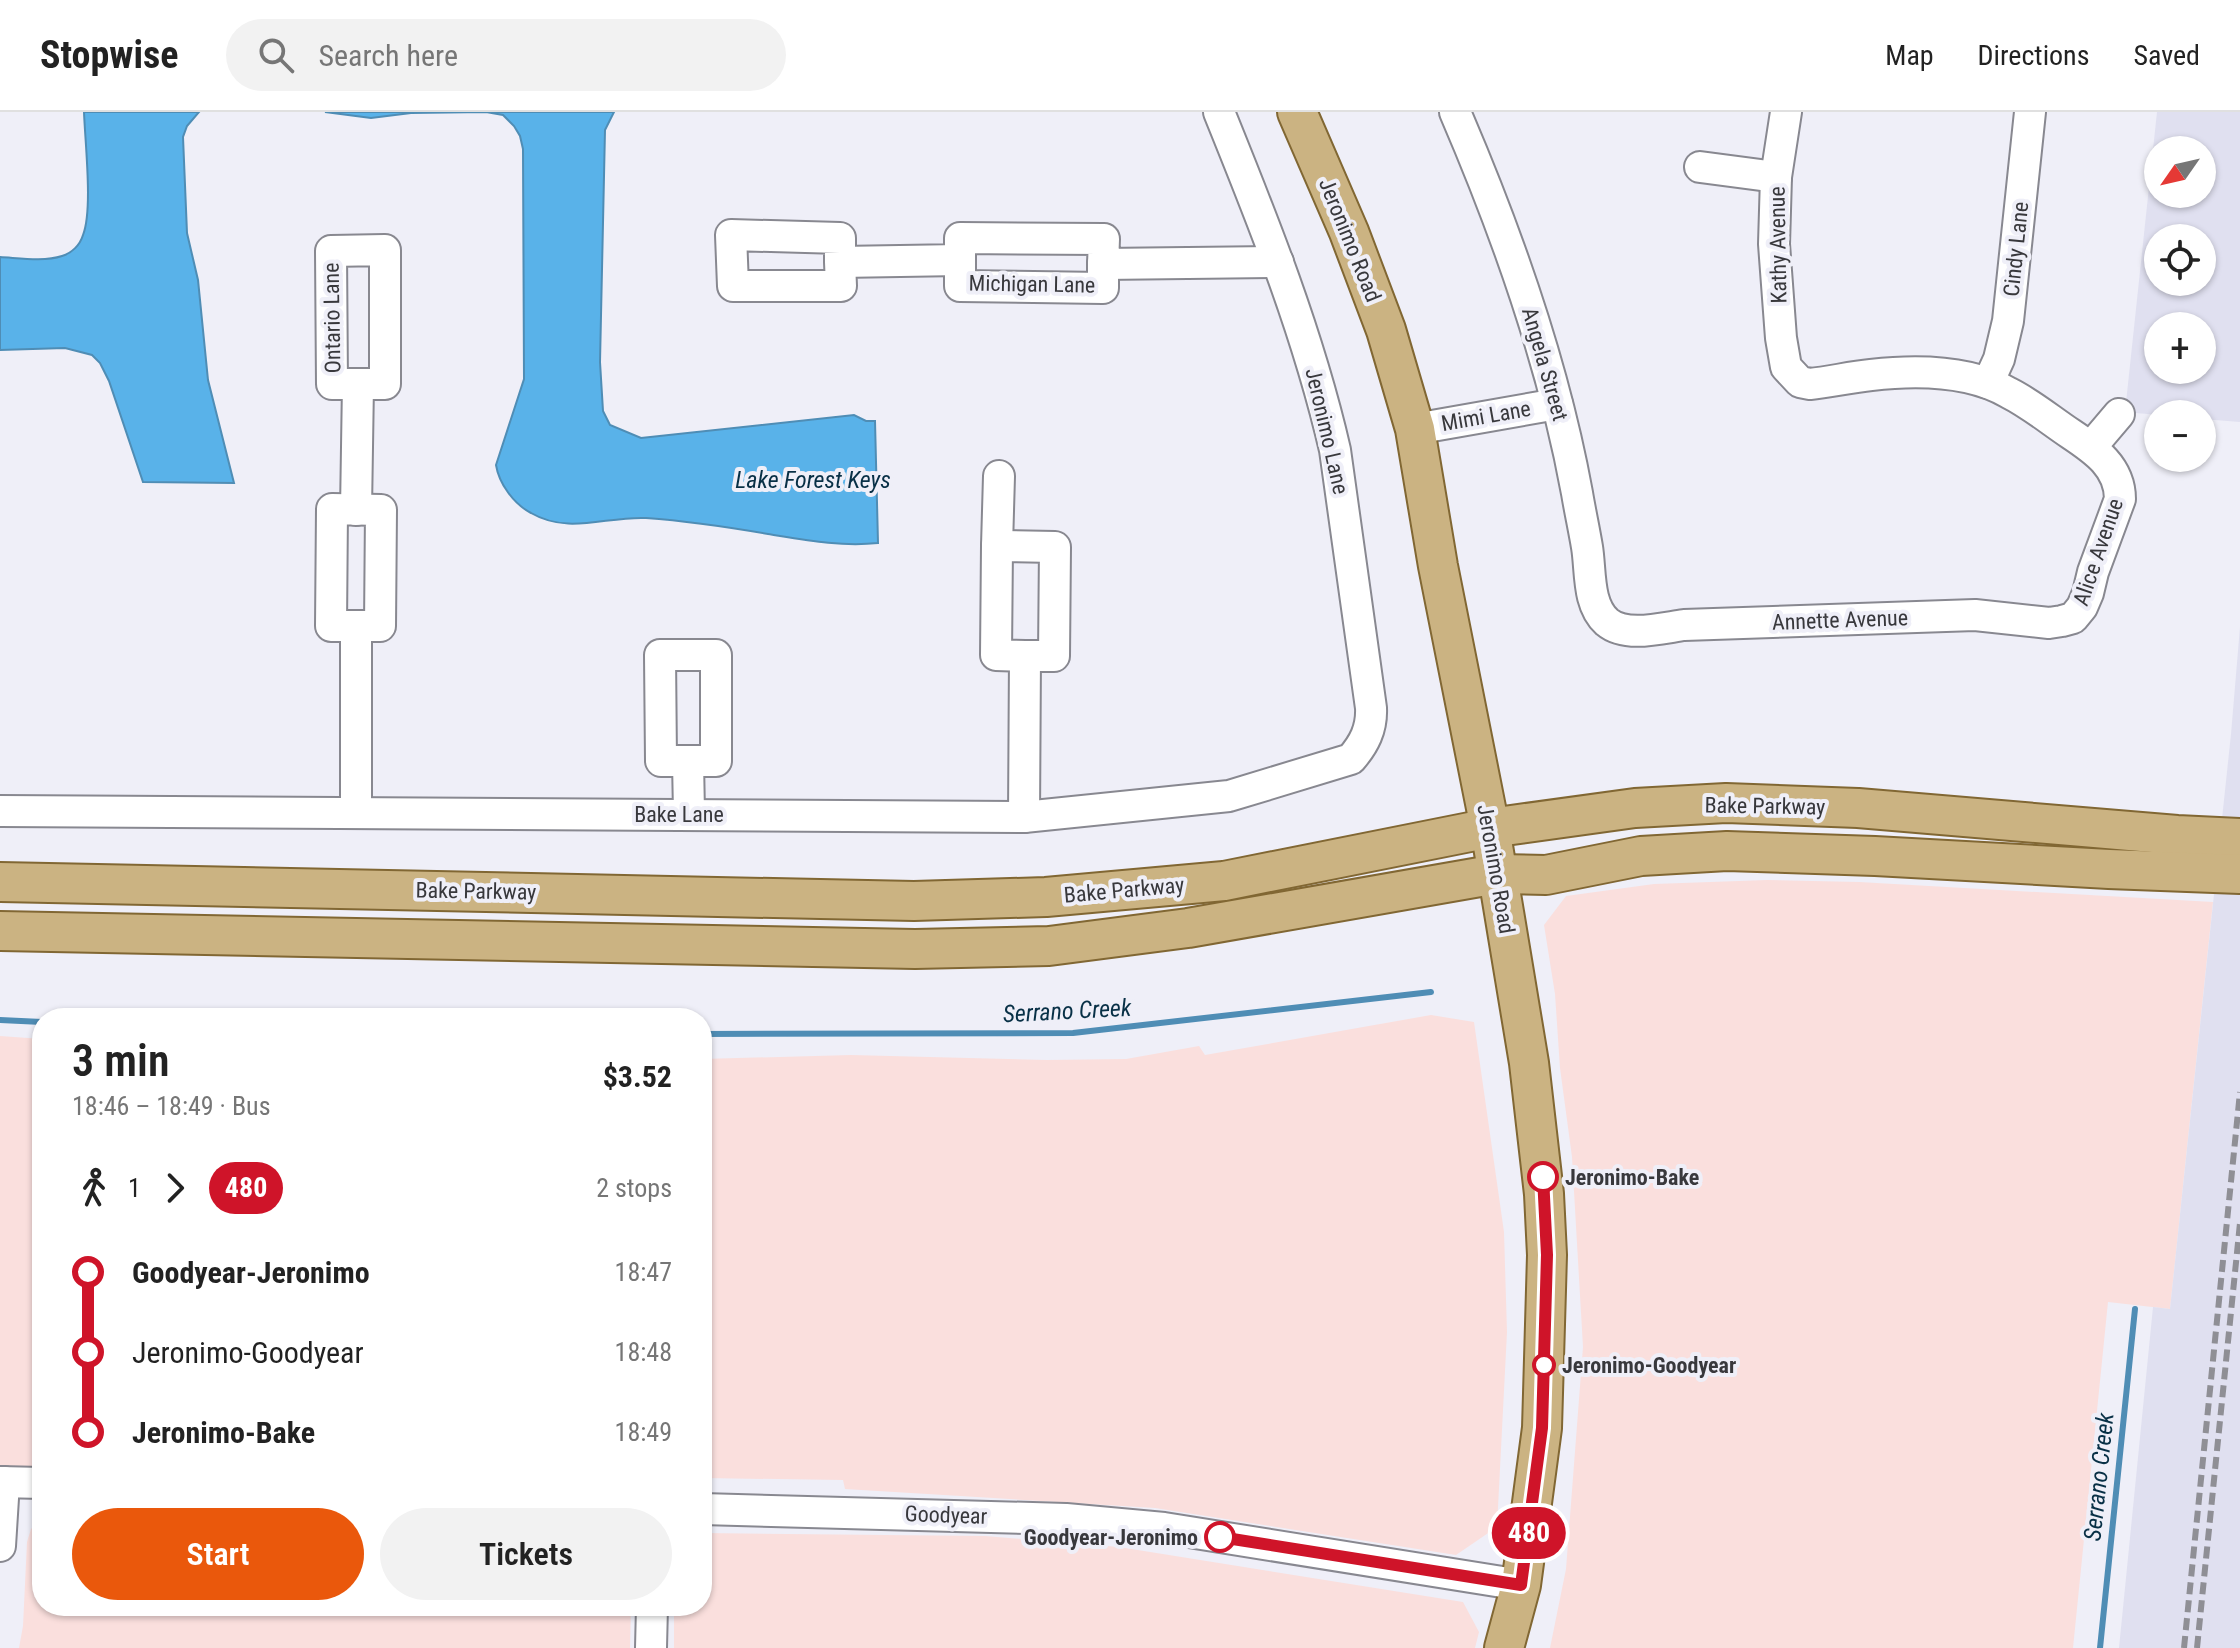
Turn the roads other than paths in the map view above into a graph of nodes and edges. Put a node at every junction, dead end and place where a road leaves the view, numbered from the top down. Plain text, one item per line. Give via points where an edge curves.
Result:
1 (1219, 112) edge
2 (1297, 112) edge
3 (1455, 112) edge
4 (1786, 112) edge
5 (2030, 112) edge
6 (1700, 167) dead end
7 (1776, 177) junction
8 (960, 260) junction
9 (840, 262) dead end
10 (1278, 262) junction
11 (1103, 264) junction
12 (1793, 376) joint
13 (1988, 383) junction
14 (358, 384) dead end
15 (1557, 404) junction
16 (2119, 414) dead end
17 (1415, 429) junction
18 (2091, 447) junction
19 (999, 476) dead end
20 (356, 510) junction
21 (997, 546) junction
22 (2073, 618) joint
23 (1608, 623) joint
24 (356, 626) junction
25 (1025, 656) junction
26 (1351, 759) joint
27 (688, 761) dead end
28 (0, 811) edge
29 (356, 812) junction
30 (689, 813) junction
31 (1024, 817) junction
32 (1490, 828) junction
33 (2240, 838) edge
34 (1497, 874) junction
35 (2240, 874) edge
36 (0, 882) edge
37 (0, 931) edge
38 (2, 1482) edge
39 (32, 1483) edge
40 (712, 1509) edge
41 (0, 1546) edge
42 (1521, 1585) junction
43 (652, 1616) edge
44 (651, 1648) edge
45 (1504, 1648) edge

1 - 10 street, Jeronimo Lane
2 - 17 main road, Jeronimo Road via 1386,330
3 - 15 street, Angela Street via 1512,256
4 - 7 street, Kathy Avenue
5 - 13 street, Cindy Lane via 2008,321
6 - 7 street
7 - 12 street, Kathy Avenue via 1774,244 1781,338
8 - 9 street, Michigan Lane
8 - 11 street, Michigan Lane via 960,238 1104,239
8 - 11 street, Michigan Lane via 960,286 1103,288
10 - 11 street, Michigan Lane
10 - 26 street, Jeronimo Lane via 1326,411 1341,488 1371,708 1363,746
12 - 13 street, Alice Avenue via 1810,384 1899,372 1933,373
13 - 18 street, Alice Avenue
14 - 20 street, Ontario Lane
15 - 17 street, Mimi Lane
15 - 23 street, Angela Street via 1591,589
16 - 18 street
17 - 32 main road, Jeronimo Road
18 - 22 street, Alice Avenue via 2109,464 2120,499 2088,593
19 - 21 street
20 - 24 street via 381,510 380,626
20 - 24 street via 332,509 331,626
21 - 25 street via 996,655
21 - 25 street via 1055,547 1054,656
22 - 23 street, Annette Avenue via 2049,623 1959,616 1642,630
24 - 29 street
25 - 31 street
26 - 31 street, Bake Lane via 1229,796
27 - 30 street
28 - 29 street, Bake Lane
29 - 30 street, Bake Lane
30 - 31 street, Bake Lane
32 - 33 main road, Bake Parkway via 1635,808 1726,803
32 - 34 main road, Jeronimo Road
32 - 36 main road, Bake Parkway via 1224,881 1046,897 914,901
34 - 35 main road, Bake Parkway via 1546,875 1641,856 1727,851
34 - 37 main road, Bake Parkway via 1188,928 1049,946 830,948
34 - 42 main road, Jeronimo Road via 1533,1091 1547,1255 1542,1428
38 - 39 street
38 - 41 street
40 - 42 street, Goodyear via 1117,1523
42 - 45 main road, Jeronimo Road
43 - 44 street

